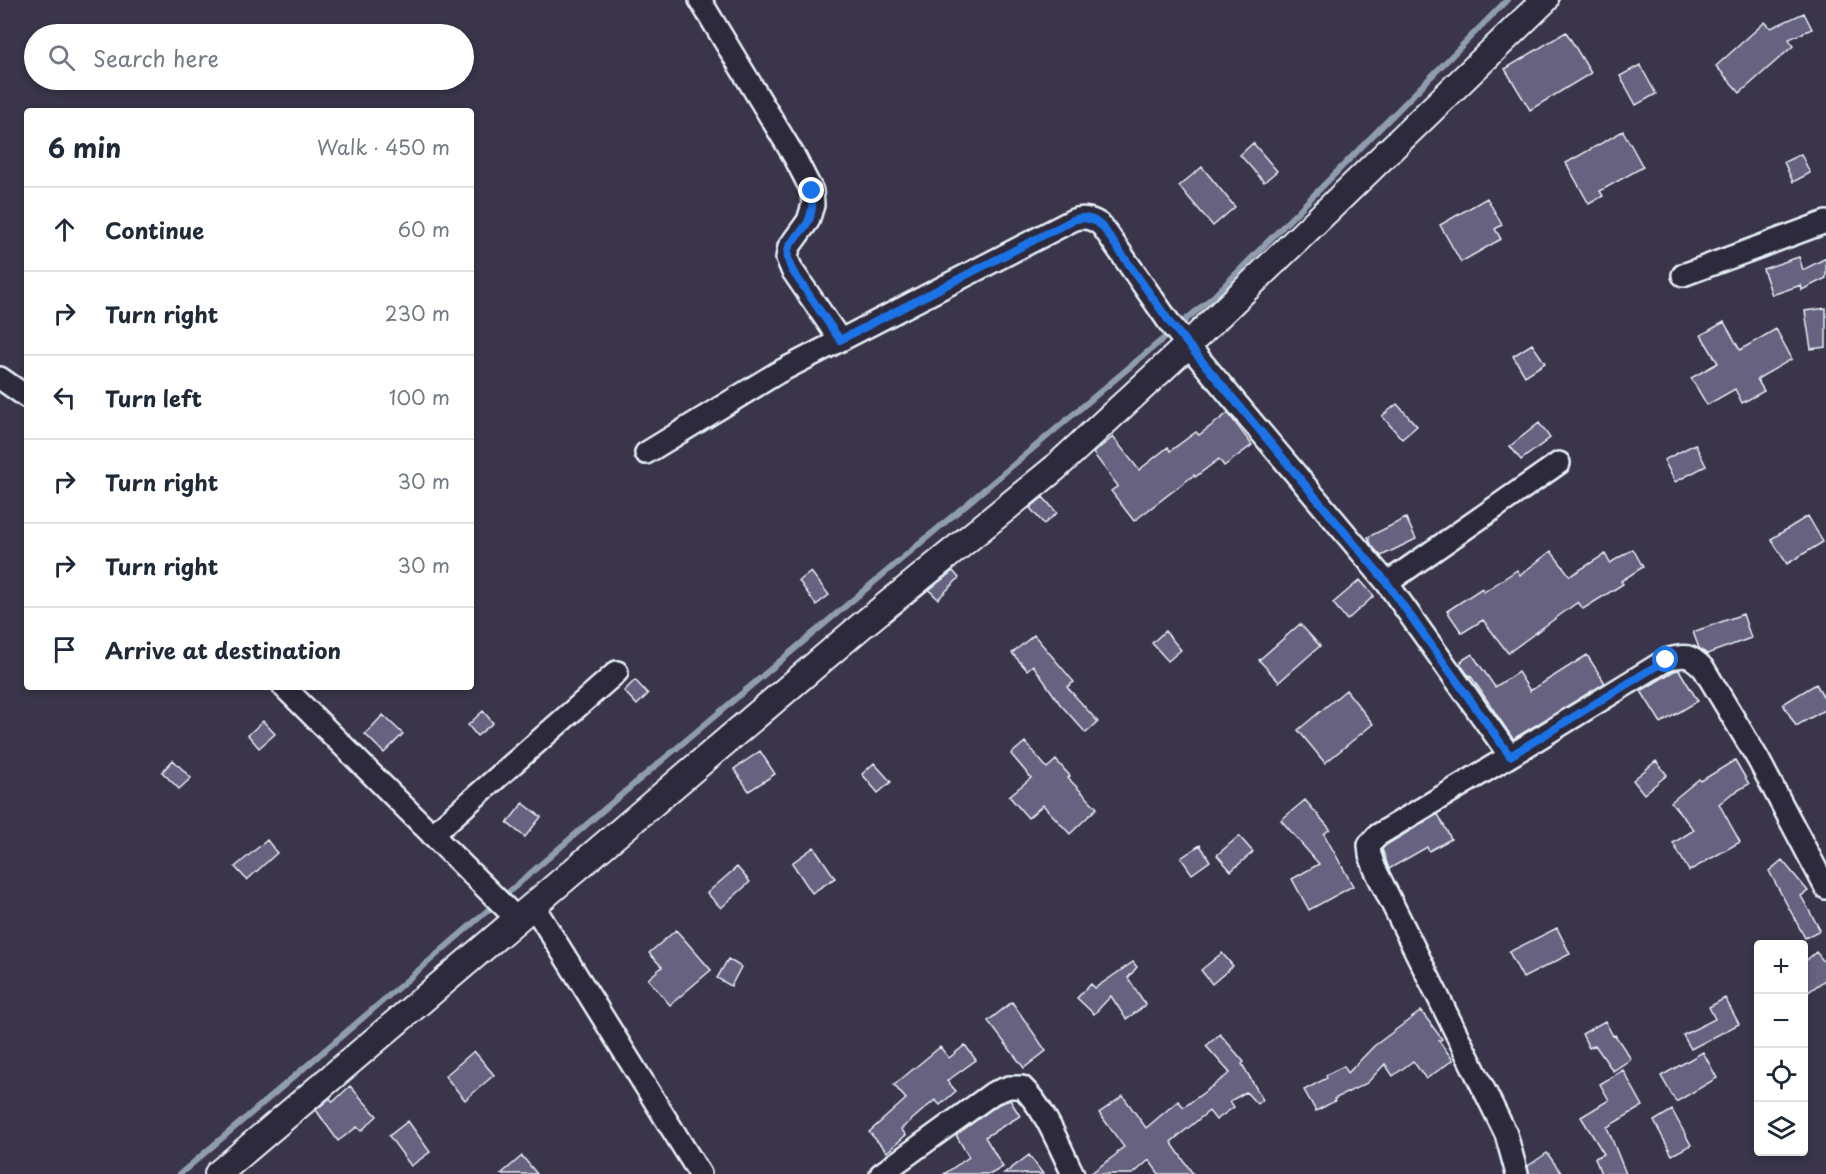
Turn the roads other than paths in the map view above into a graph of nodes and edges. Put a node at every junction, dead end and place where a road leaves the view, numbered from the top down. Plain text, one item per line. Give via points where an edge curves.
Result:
1 (700, 0) edge
2 (1545, 0) edge
3 (1826, 222) edge
4 (1683, 275) dead end
5 (1181, 335) junction
6 (840, 340) junction
7 (0, 378) edge
8 (24, 395) edge
9 (646, 453) dead end
10 (1559, 464) dead end
11 (1387, 583) junction
12 (618, 672) dead end
13 (287, 690) edge
14 (1510, 756) junction
15 (432, 835) junction
16 (1826, 888) edge
17 (512, 907) junction
18 (218, 1174) edge
19 (700, 1174) edge
20 (881, 1174) edge
21 (1073, 1174) edge
22 (1517, 1174) edge

1 - 6 street via 812,191 808,221 789,247 787,258
2 - 5 street
3 - 4 street
5 - 6 street via 1102,226 1082,218
5 - 11 street
5 - 17 street via 1055,468
6 - 9 street via 777,373
7 - 8 street
10 - 11 street
11 - 14 street
12 - 15 street
13 - 15 street
14 - 16 street via 1666,660 1683,655 1694,659 1704,669 1758,759
14 - 22 street via 1377,836 1369,845 1375,869 1506,1134
15 - 17 street
17 - 18 street
17 - 19 street
20 - 21 street via 993,1093 1022,1087 1042,1112

